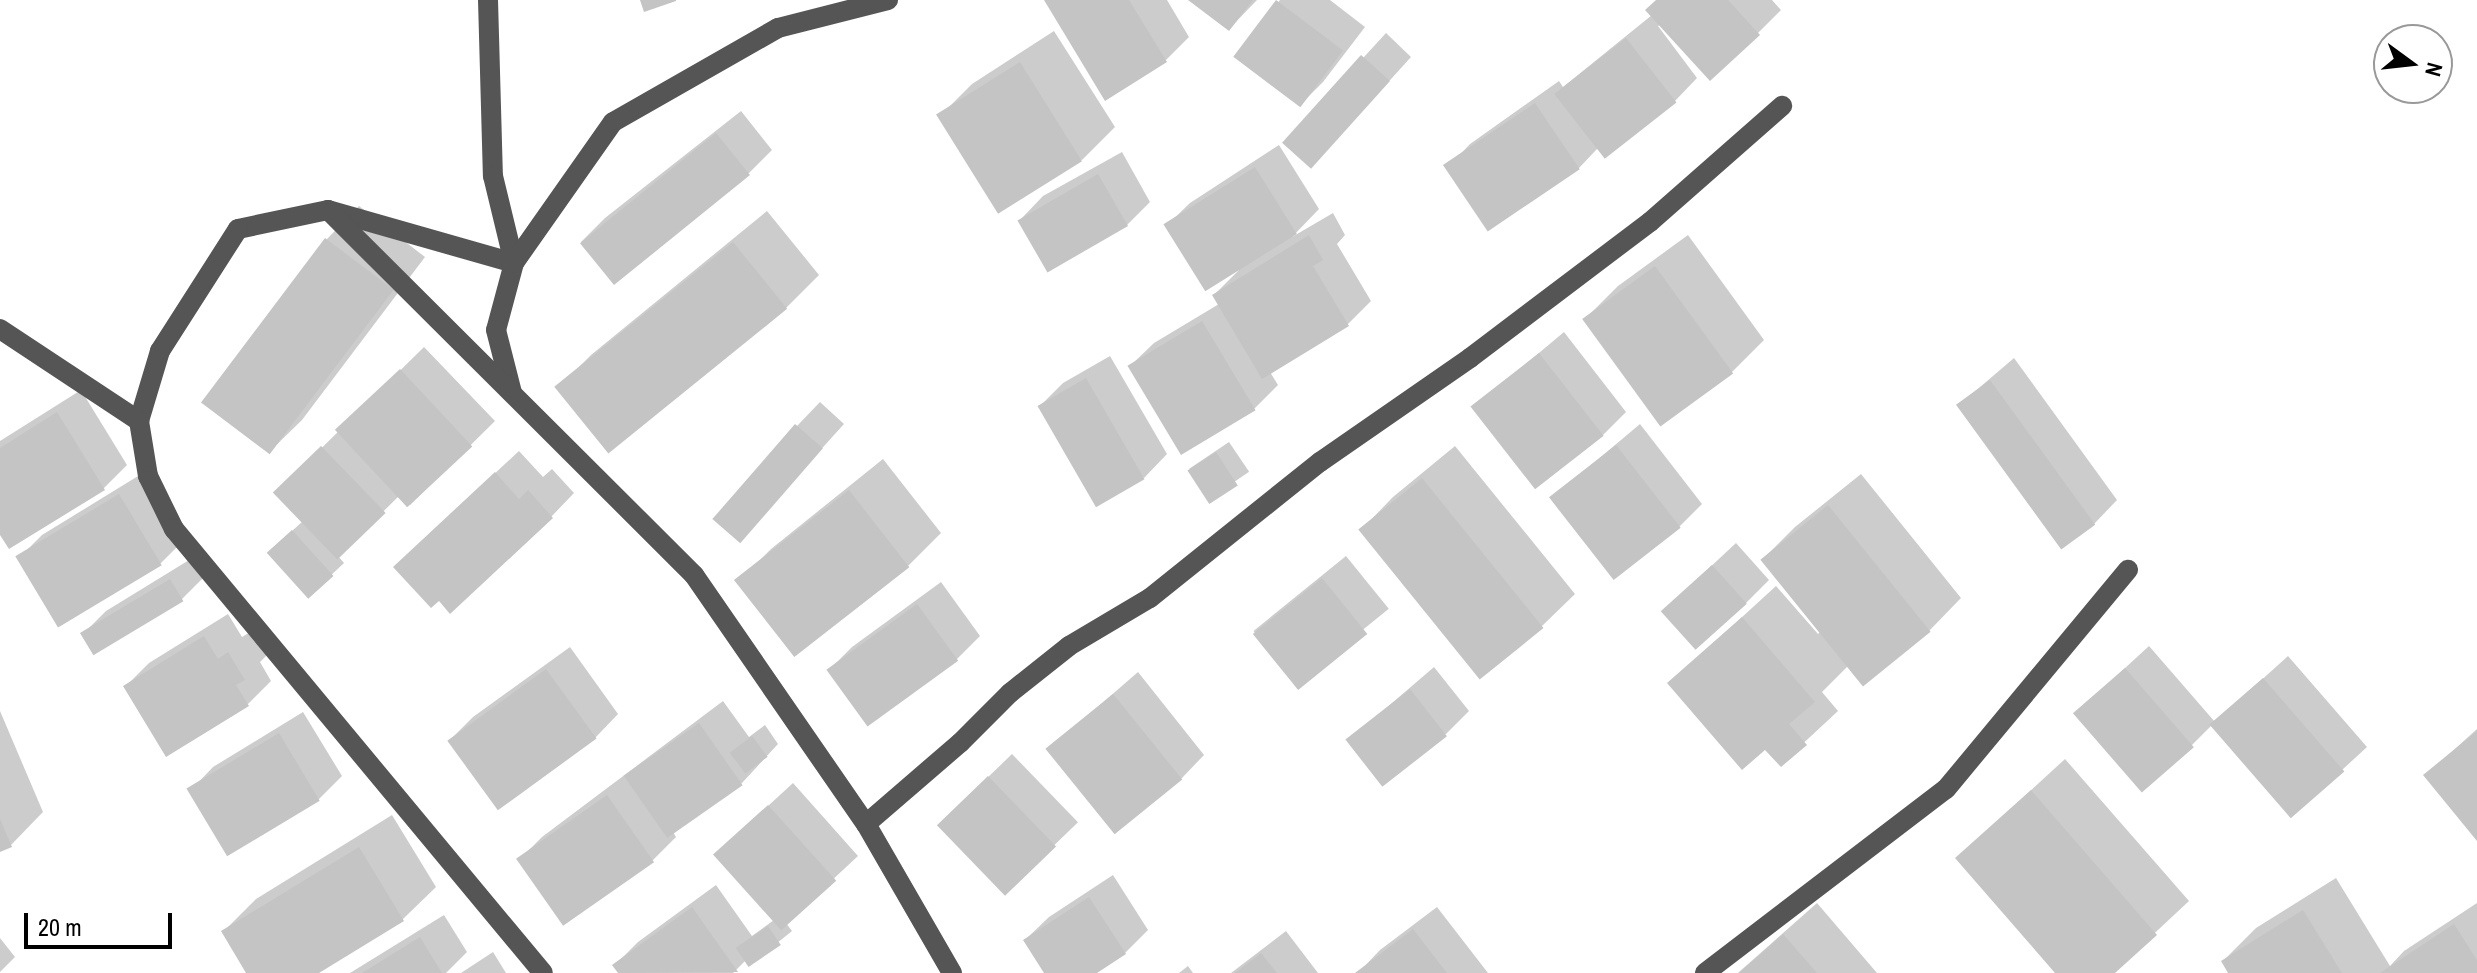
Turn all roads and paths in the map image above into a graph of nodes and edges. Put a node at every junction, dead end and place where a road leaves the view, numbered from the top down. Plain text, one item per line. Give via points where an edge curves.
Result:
1 (488, 0) edge
2 (888, 0) edge
3 (1782, 106) dead end
4 (328, 210) junction
5 (514, 263) junction
6 (0, 329) edge
7 (513, 394) junction
8 (139, 421) junction
9 (2128, 570) dead end
10 (866, 824) junction
11 (543, 973) edge
12 (952, 973) edge
13 (1705, 973) edge

1 - 5 street via 493,176
2 - 5 street via 778,28 613,122
3 - 10 street via 1638,232 1320,462 1150,598 1057,656
4 - 5 street
4 - 7 street
4 - 8 street via 238,229 160,351
5 - 7 street via 496,330
6 - 8 street
7 - 10 street via 694,575
8 - 11 street via 148,476 174,529
9 - 13 street via 1946,789
10 - 12 street

